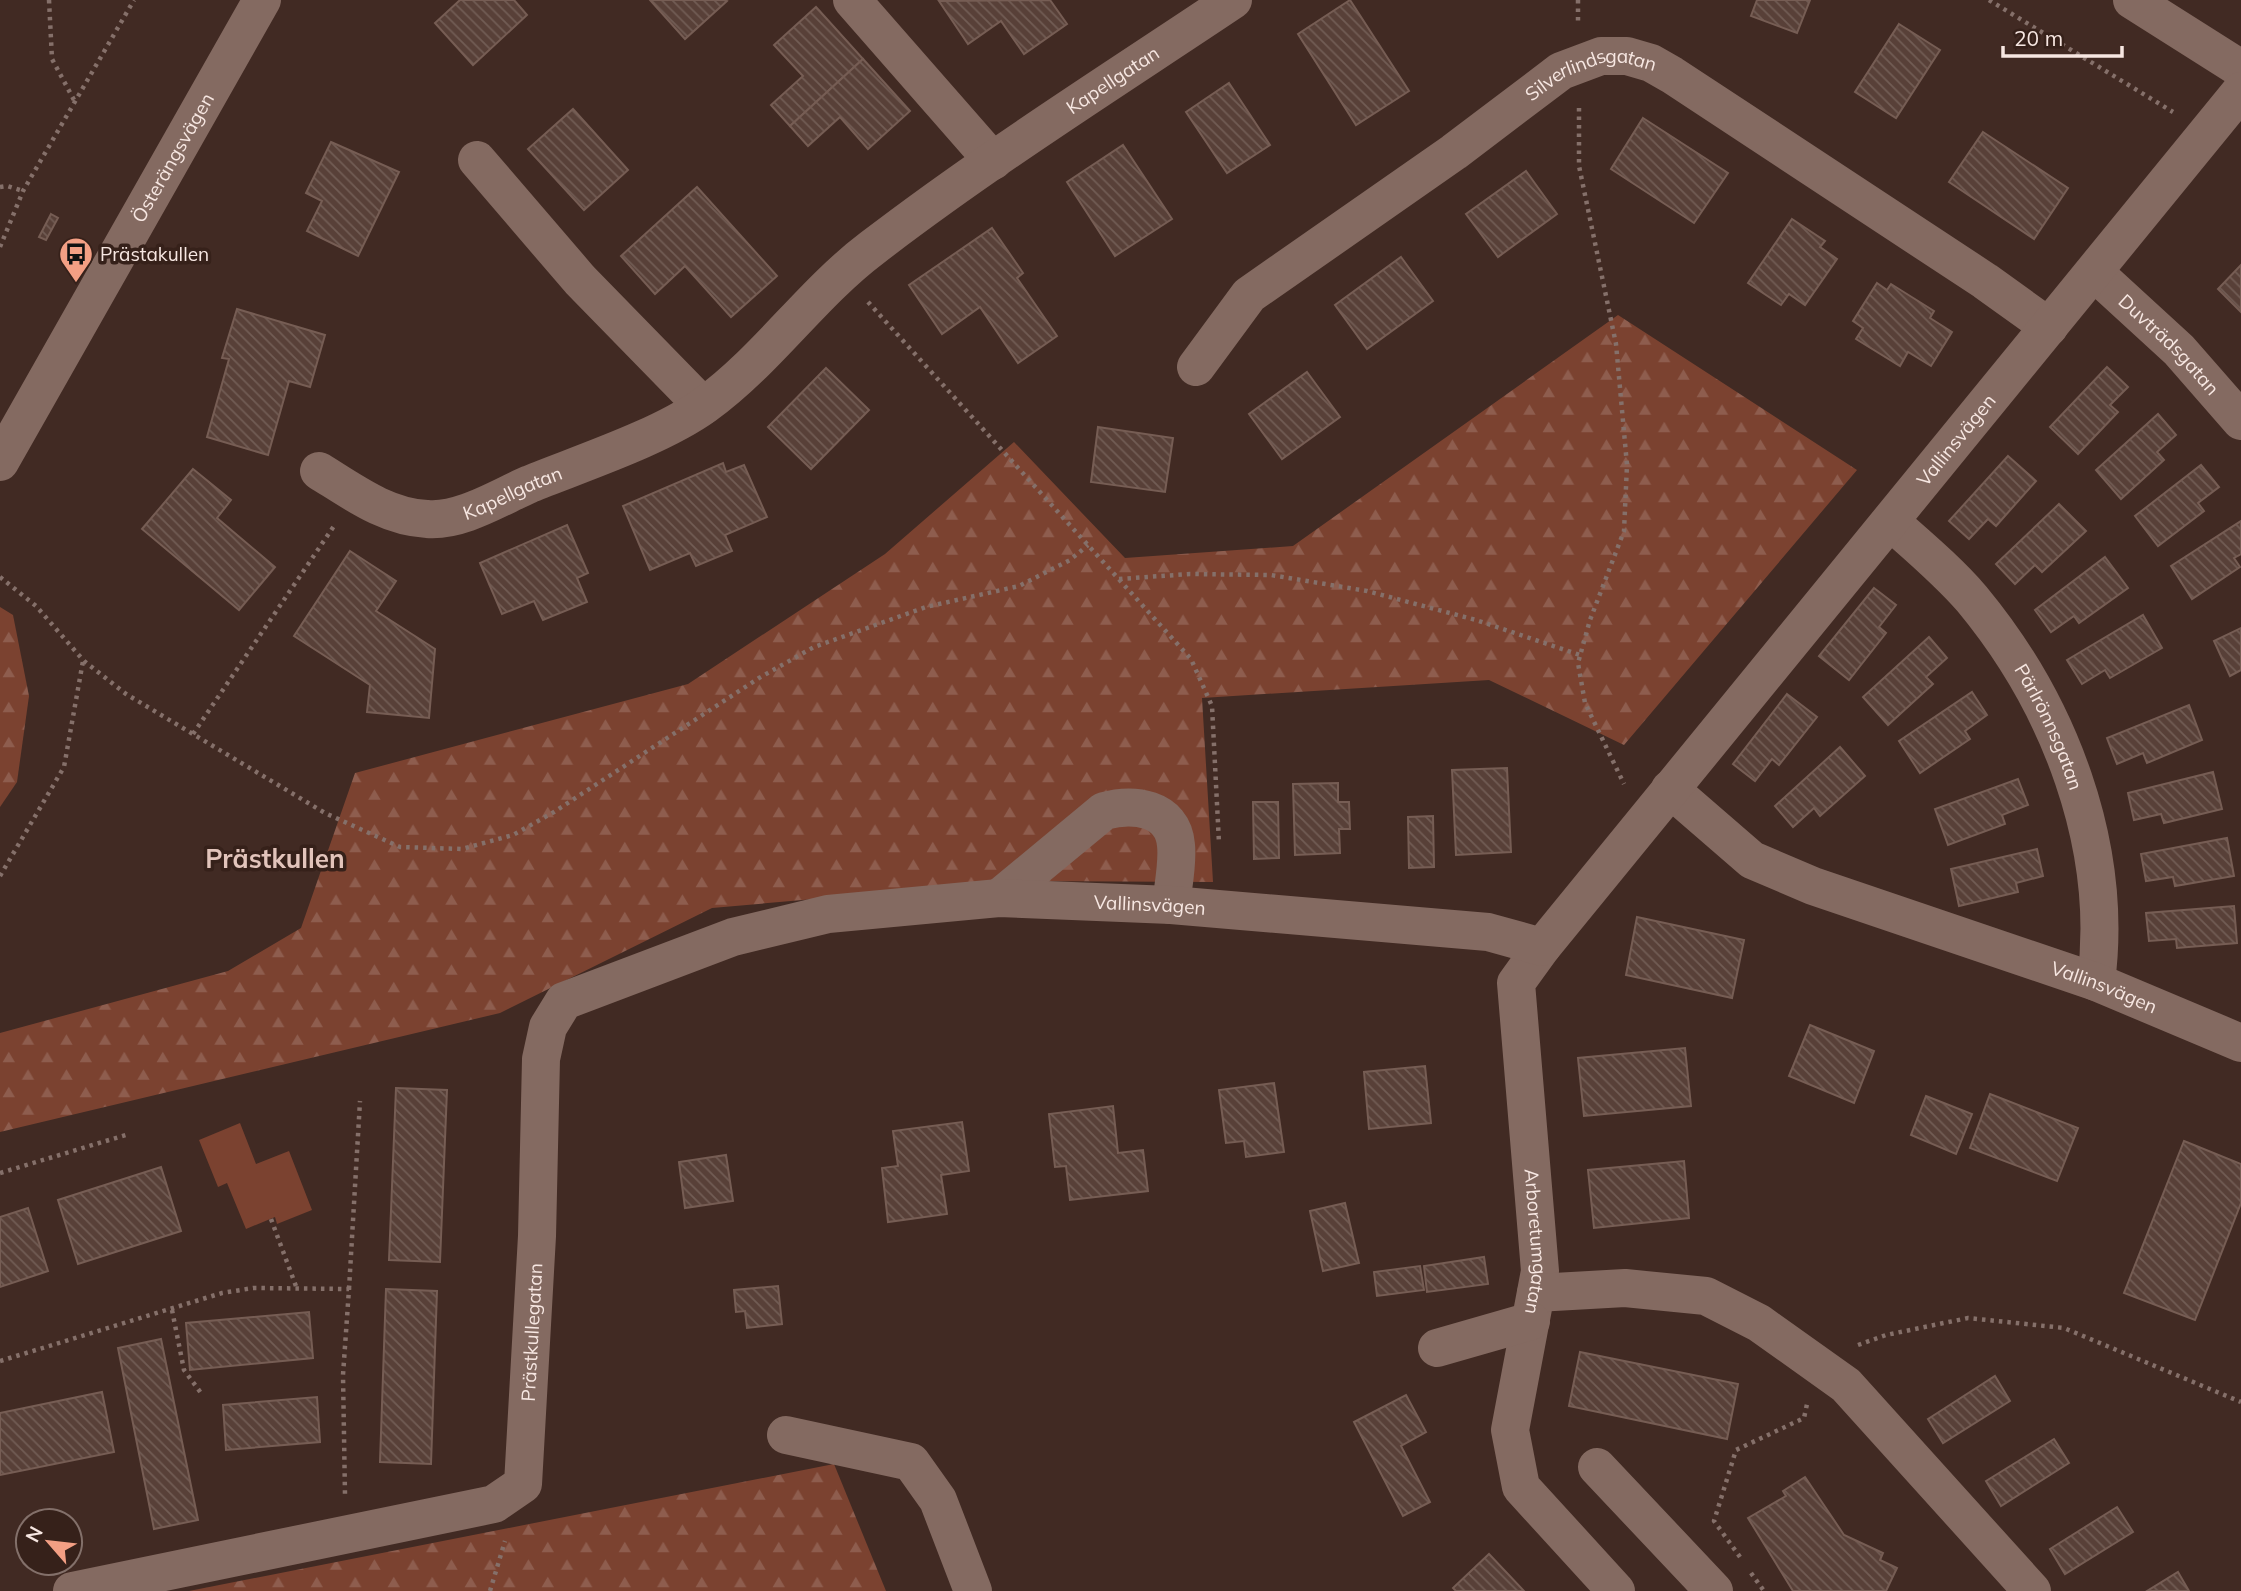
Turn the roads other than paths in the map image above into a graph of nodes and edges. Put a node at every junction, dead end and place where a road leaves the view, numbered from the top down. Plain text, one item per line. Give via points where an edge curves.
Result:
1 (240, 0) edge
2 (262, 0) edge
3 (1233, 0) edge
4 (2132, 0) edge
5 (871, 7) edge
6 (2241, 69) edge
7 (2241, 91) edge
8 (477, 160) dead end
9 (993, 161) junction
10 (2095, 273) junction
11 (2049, 327) junction
12 (1196, 367) dead end
13 (704, 406) junction
14 (0, 417) edge
15 (2241, 421) edge
16 (0, 462) edge
17 (318, 471) dead end
18 (1891, 522) junction
19 (1670, 789) junction
20 (999, 898) junction
21 (1171, 905) junction
22 (1542, 947) junction
23 (2096, 982) junction
24 (564, 1001) joint
25 (2241, 1043) edge
26 (1533, 1307) junction
27 (1437, 1348) dead end
28 (786, 1435) dead end
29 (1597, 1468) dead end
30 (72, 1591) edge
31 (973, 1591) edge
32 (1616, 1591) edge
33 (1714, 1591) edge
34 (2032, 1591) edge

1 - 14 street, Österängsvägen
2 - 16 street, Österängsvägen
3 - 9 street, Kapellgatan
4 - 6 street
5 - 9 street
7 - 10 street, Vallinsvägen
8 - 13 street via 580,280
9 - 13 street, Kapellgatan via 840,274
10 - 11 street, Vallinsvägen
10 - 15 street, Duvträdsgatan via 2179,350
11 - 12 street, Silverlindsgatan via 1651,64 1627,56 1601,56 1561,71 1249,295
11 - 18 street, Vallinsvägen
13 - 17 street, Kapellgatan via 455,515 429,520 397,514
18 - 19 street, Vallinsvägen
18 - 23 street, Pärlrönnsgatan via 1971,598 2020,666 2059,739 2089,832 2097,880
19 - 22 street, Vallinsvägen
19 - 23 street, Vallinsvägen via 1752,860 1813,886
20 - 21 street, Vallinsvägen
20 - 21 street via 1104,811 1121,806 1145,807 1172,827 1176,845
20 - 24 street, Vallinsvägen via 828,914 733,937
21 - 22 street, Vallinsvägen via 1488,932
22 - 26 street, Arboretumgatan via 1516,983 1540,1271
23 - 25 street, Vallinsvägen
24 - 30 street, Prästkullegatan via 548,1027 541,1059 523,1484 494,1504
26 - 27 street
26 - 32 street, Arboretumgatan via 1510,1430 1521,1487
26 - 34 street via 1625,1288 1706,1296 1759,1323 1846,1385
28 - 31 street via 911,1462 938,1500
29 - 33 street

